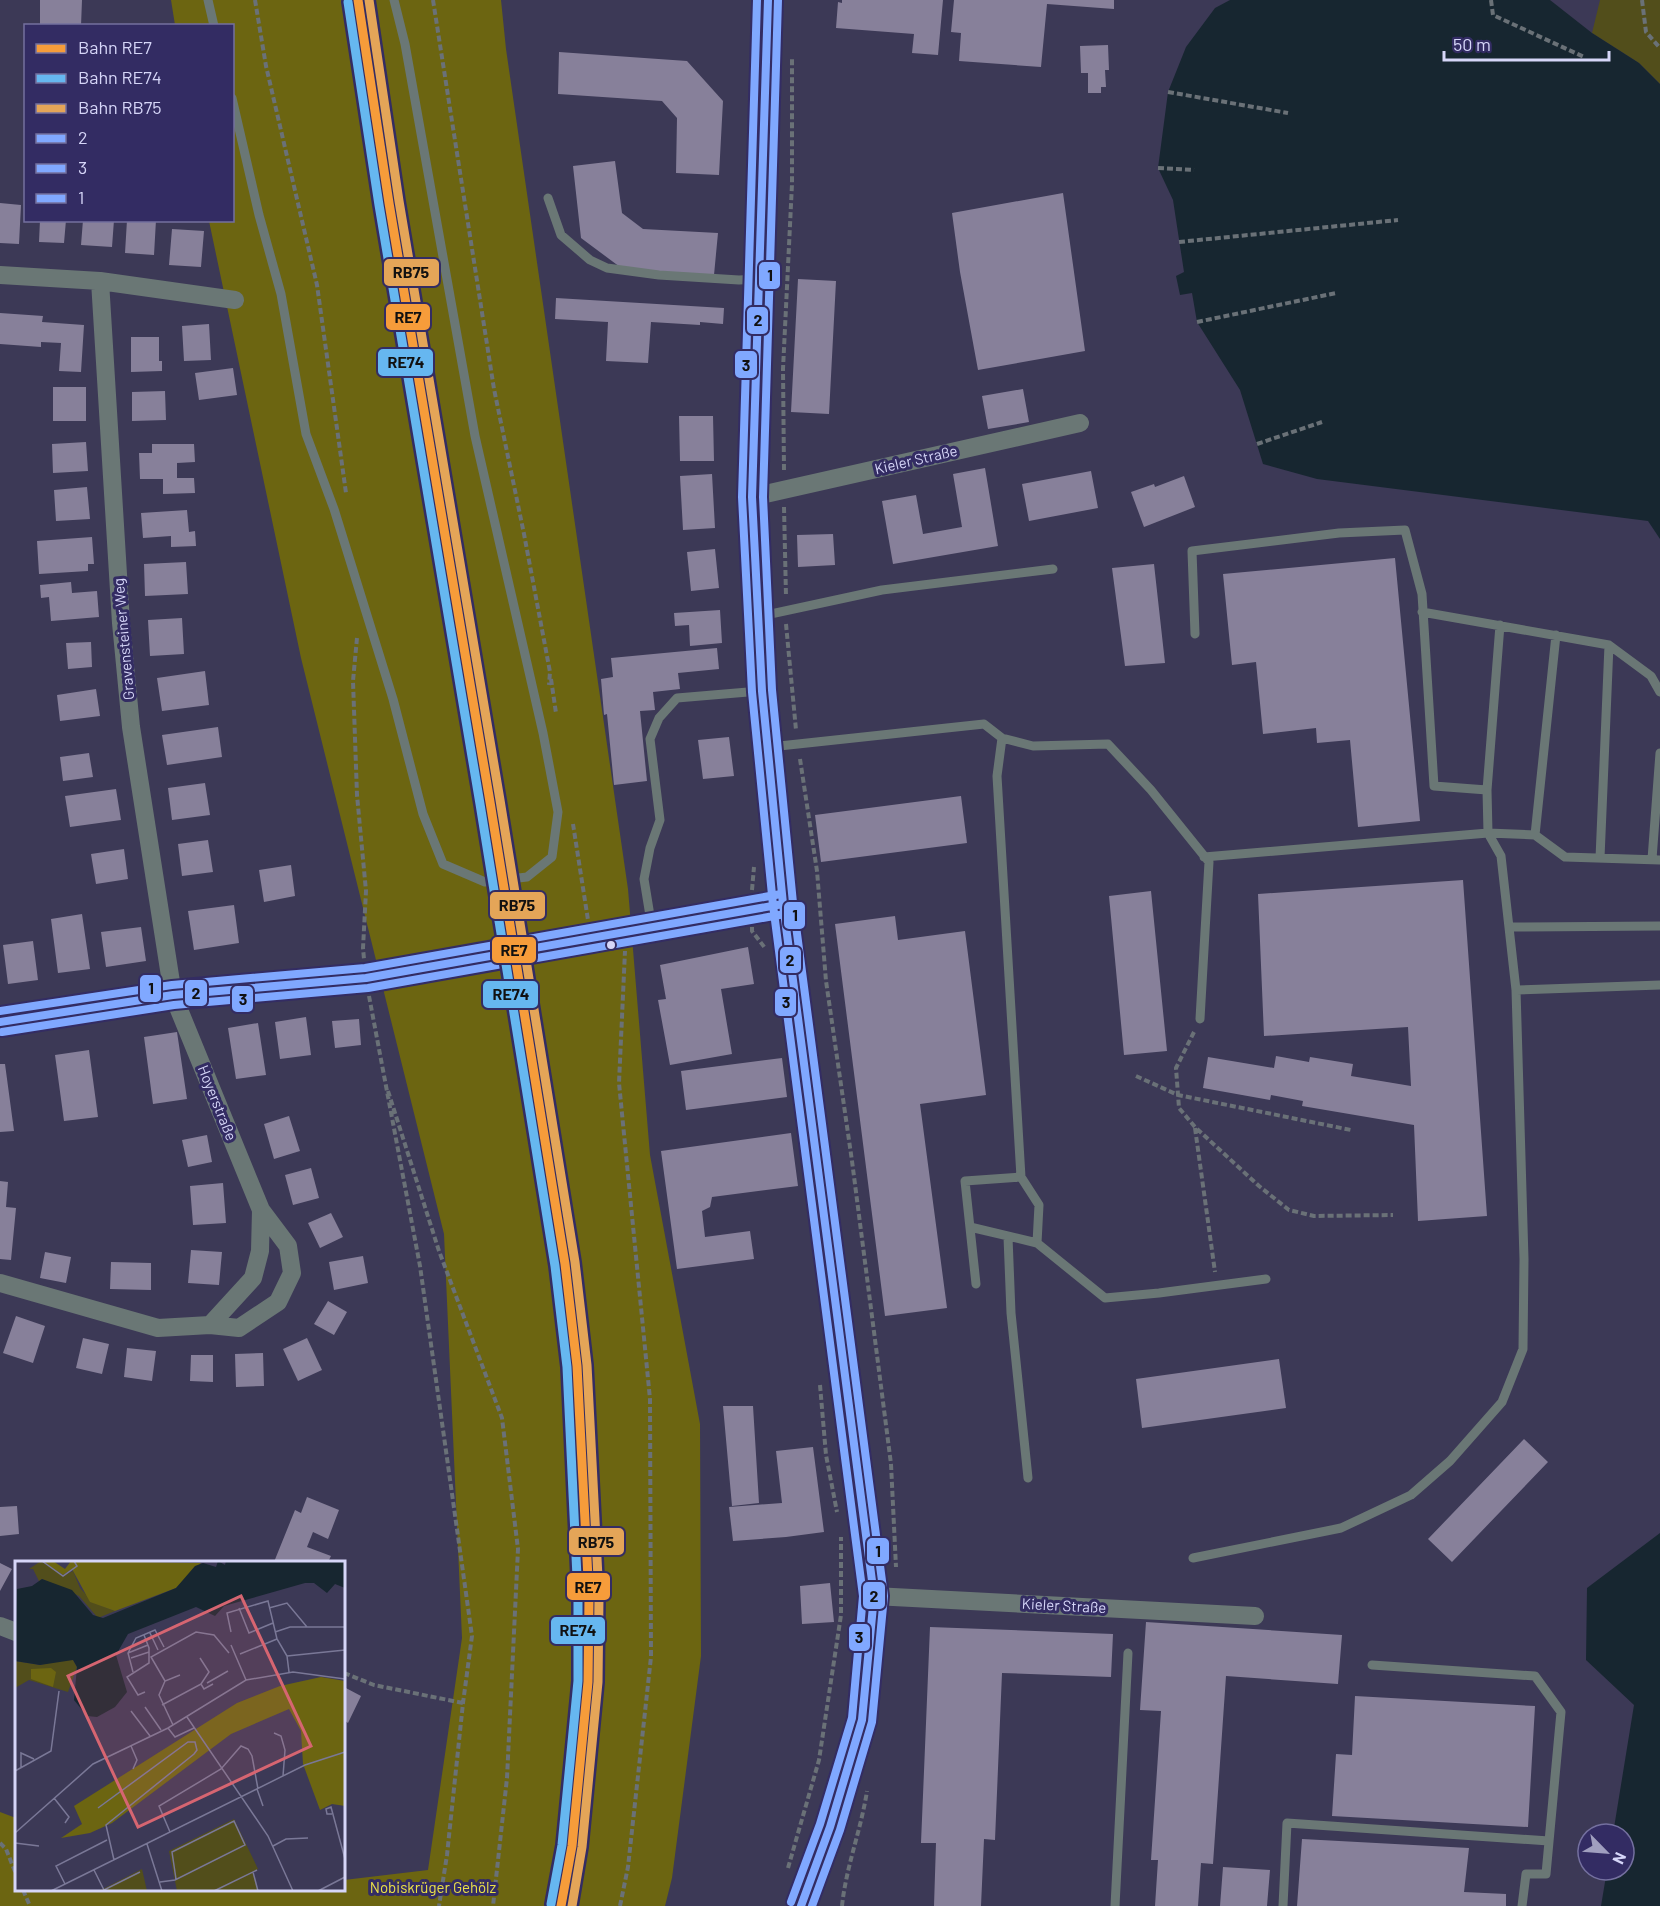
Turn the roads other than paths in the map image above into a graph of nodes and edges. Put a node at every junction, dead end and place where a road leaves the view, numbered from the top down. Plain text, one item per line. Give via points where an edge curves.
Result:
1 (208, 0) edge
2 (394, 0) edge
3 (768, 0) edge
4 (214, 24) edge
5 (234, 107) edge
6 (548, 198) dead end
7 (0, 275) edge
8 (759, 278) junction
9 (100, 281) junction
10 (235, 300) dead end
11 (1080, 423) dead end
12 (752, 497) junction
13 (1053, 569) dead end
14 (1422, 612) junction
15 (759, 617) junction
16 (1500, 625) junction
17 (1195, 634) dead end
18 (1556, 635) junction
19 (1609, 645) junction
20 (762, 691) junction
21 (1660, 692) edge
22 (1002, 738) junction
23 (768, 748) junction
24 (1660, 753) edge
25 (1487, 790) junction
26 (1488, 833) junction
27 (1535, 835) junction
28 (1204, 857) junction
29 (1600, 858) junction
30 (1656, 859) edge
31 (783, 904) junction
32 (1660, 926) edge
33 (1509, 927) junction
34 (652, 928) junction
35 (1660, 985) edge
36 (1516, 990) junction
37 (173, 995) junction
38 (1200, 1019) road end
39 (0, 1022) edge
40 (1021, 1177) junction
41 (261, 1210) junction
42 (970, 1227) junction
43 (1008, 1237) junction
44 (1037, 1243) junction
45 (1266, 1279) dead end
46 (0, 1283) edge
47 (976, 1284) dead end
48 (210, 1325) junction
49 (1028, 1478) dead end
50 (1192, 1558) dead end
51 (885, 1596) junction
52 (1255, 1616) dead end
53 (0, 1626) edge
54 (15, 1632) edge
55 (1128, 1653) dead end
56 (1372, 1665) dead end
57 (1549, 1841) junction
58 (801, 1906) edge
59 (1115, 1906) edge
60 (1283, 1906) edge
61 (1522, 1906) edge

1 - 4 lane
2 - 5 lane via 475,435 558,812 552,857 526,877 485,882 443,864 423,814 393,699 334,509 306,434 281,294
3 - 8 main road
6 - 8 lane via 561,235 590,260 607,268 659,275
7 - 9 street
8 - 12 main road
9 - 10 street
9 - 37 street, Gravensteiner Weg via 131,728
11 - 12 street, Kieler Straße
12 - 15 main road
13 - 15 lane via 882,590
14 - 16 lane
14 - 17 lane via 1422,594 1405,530 1339,532 1192,551
14 - 25 lane via 1434,786
15 - 20 main road
16 - 18 lane
16 - 25 lane
18 - 19 lane
18 - 27 lane
19 - 21 lane via 1651,676
19 - 29 lane
20 - 23 main road
20 - 34 lane via 677,698 659,718 650,739 660,820 644,879
22 - 23 lane via 984,724 970,724
22 - 28 lane via 1033,746 1108,744
22 - 40 lane via 997,776
23 - 31 main road
24 - 30 lane
25 - 26 lane
26 - 27 lane
26 - 28 lane
26 - 33 lane via 1501,856
27 - 29 lane via 1565,857
28 - 38 lane via 1209,862
29 - 30 lane
31 - 34 street
31 - 51 main road
32 - 33 lane
33 - 36 lane
34 - 37 street via 366,978
35 - 36 lane
36 - 50 lane via 1523,1349 1502,1402 1450,1461 1411,1495 1341,1528
37 - 39 street
37 - 41 street, Hoyerstraße
40 - 42 lane via 965,1181
40 - 44 lane via 1039,1205
41 - 48 street, Hoyerstraße via 260,1251 253,1278
41 - 48 street, Hoyerstraße via 288,1246 292,1273 278,1302 239,1329
42 - 43 lane
42 - 47 lane
43 - 44 lane
43 - 49 lane via 1011,1313
44 - 45 lane via 1105,1298
46 - 48 street, Hoyerstraße via 158,1328
51 - 52 street, Kieler Straße
51 - 58 main road via 862,1720
53 - 54 street
55 - 59 lane
56 - 57 lane via 1534,1676 1561,1712
57 - 60 lane via 1287,1823
57 - 61 lane via 1546,1874 1526,1874

